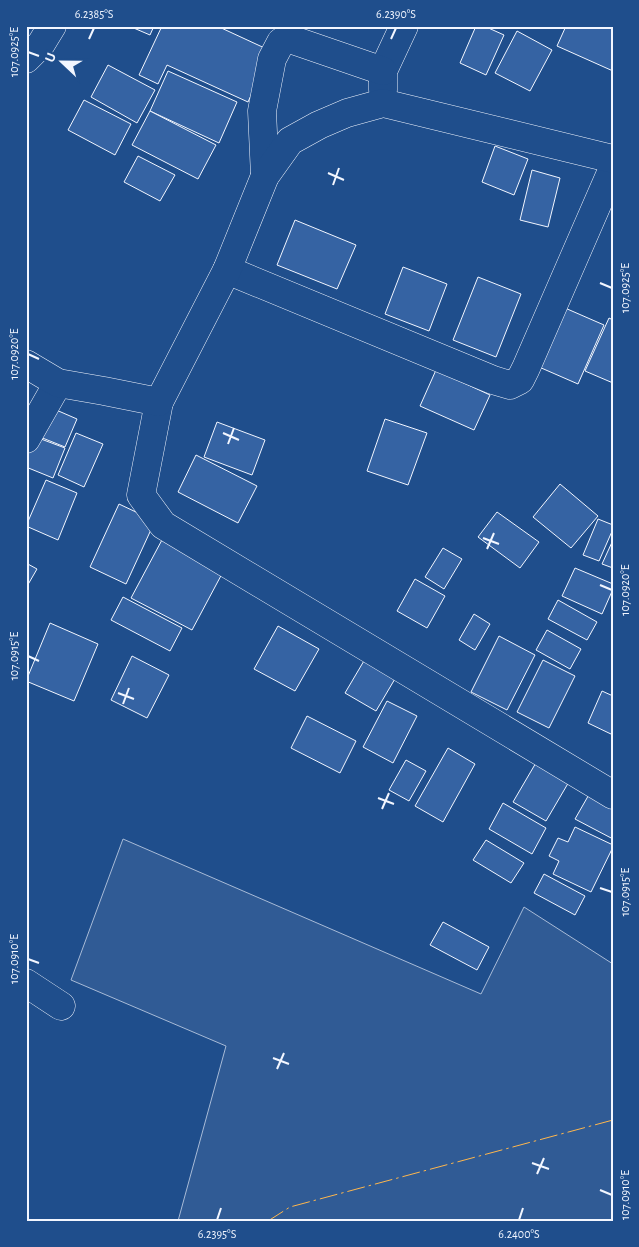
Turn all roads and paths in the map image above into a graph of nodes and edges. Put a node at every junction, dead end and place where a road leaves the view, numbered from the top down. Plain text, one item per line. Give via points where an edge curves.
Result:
1 (52, 26) edge
2 (404, 26) edge
3 (26, 59) edge
4 (383, 71) junction
5 (383, 104) junction
6 (613, 159) edge
7 (613, 168) edge
8 (265, 176) junction
9 (227, 270) junction
10 (26, 364) edge
11 (58, 383) junction
12 (159, 402) junction
13 (26, 439) edge
14 (613, 795) edge
15 (26, 983) edge
16 (61, 1006) dead end

1 - 3 street
2 - 4 street
4 - 5 street
4 - 8 street via 287,38 280,42 272,59 262,111
5 - 6 street
5 - 8 street via 346,113 290,141
7 - 9 street via 526,368 520,380 510,385
8 - 9 street
9 - 12 street
10 - 11 street
11 - 12 street
11 - 13 street
12 - 14 street via 141,495 163,525
15 - 16 street

